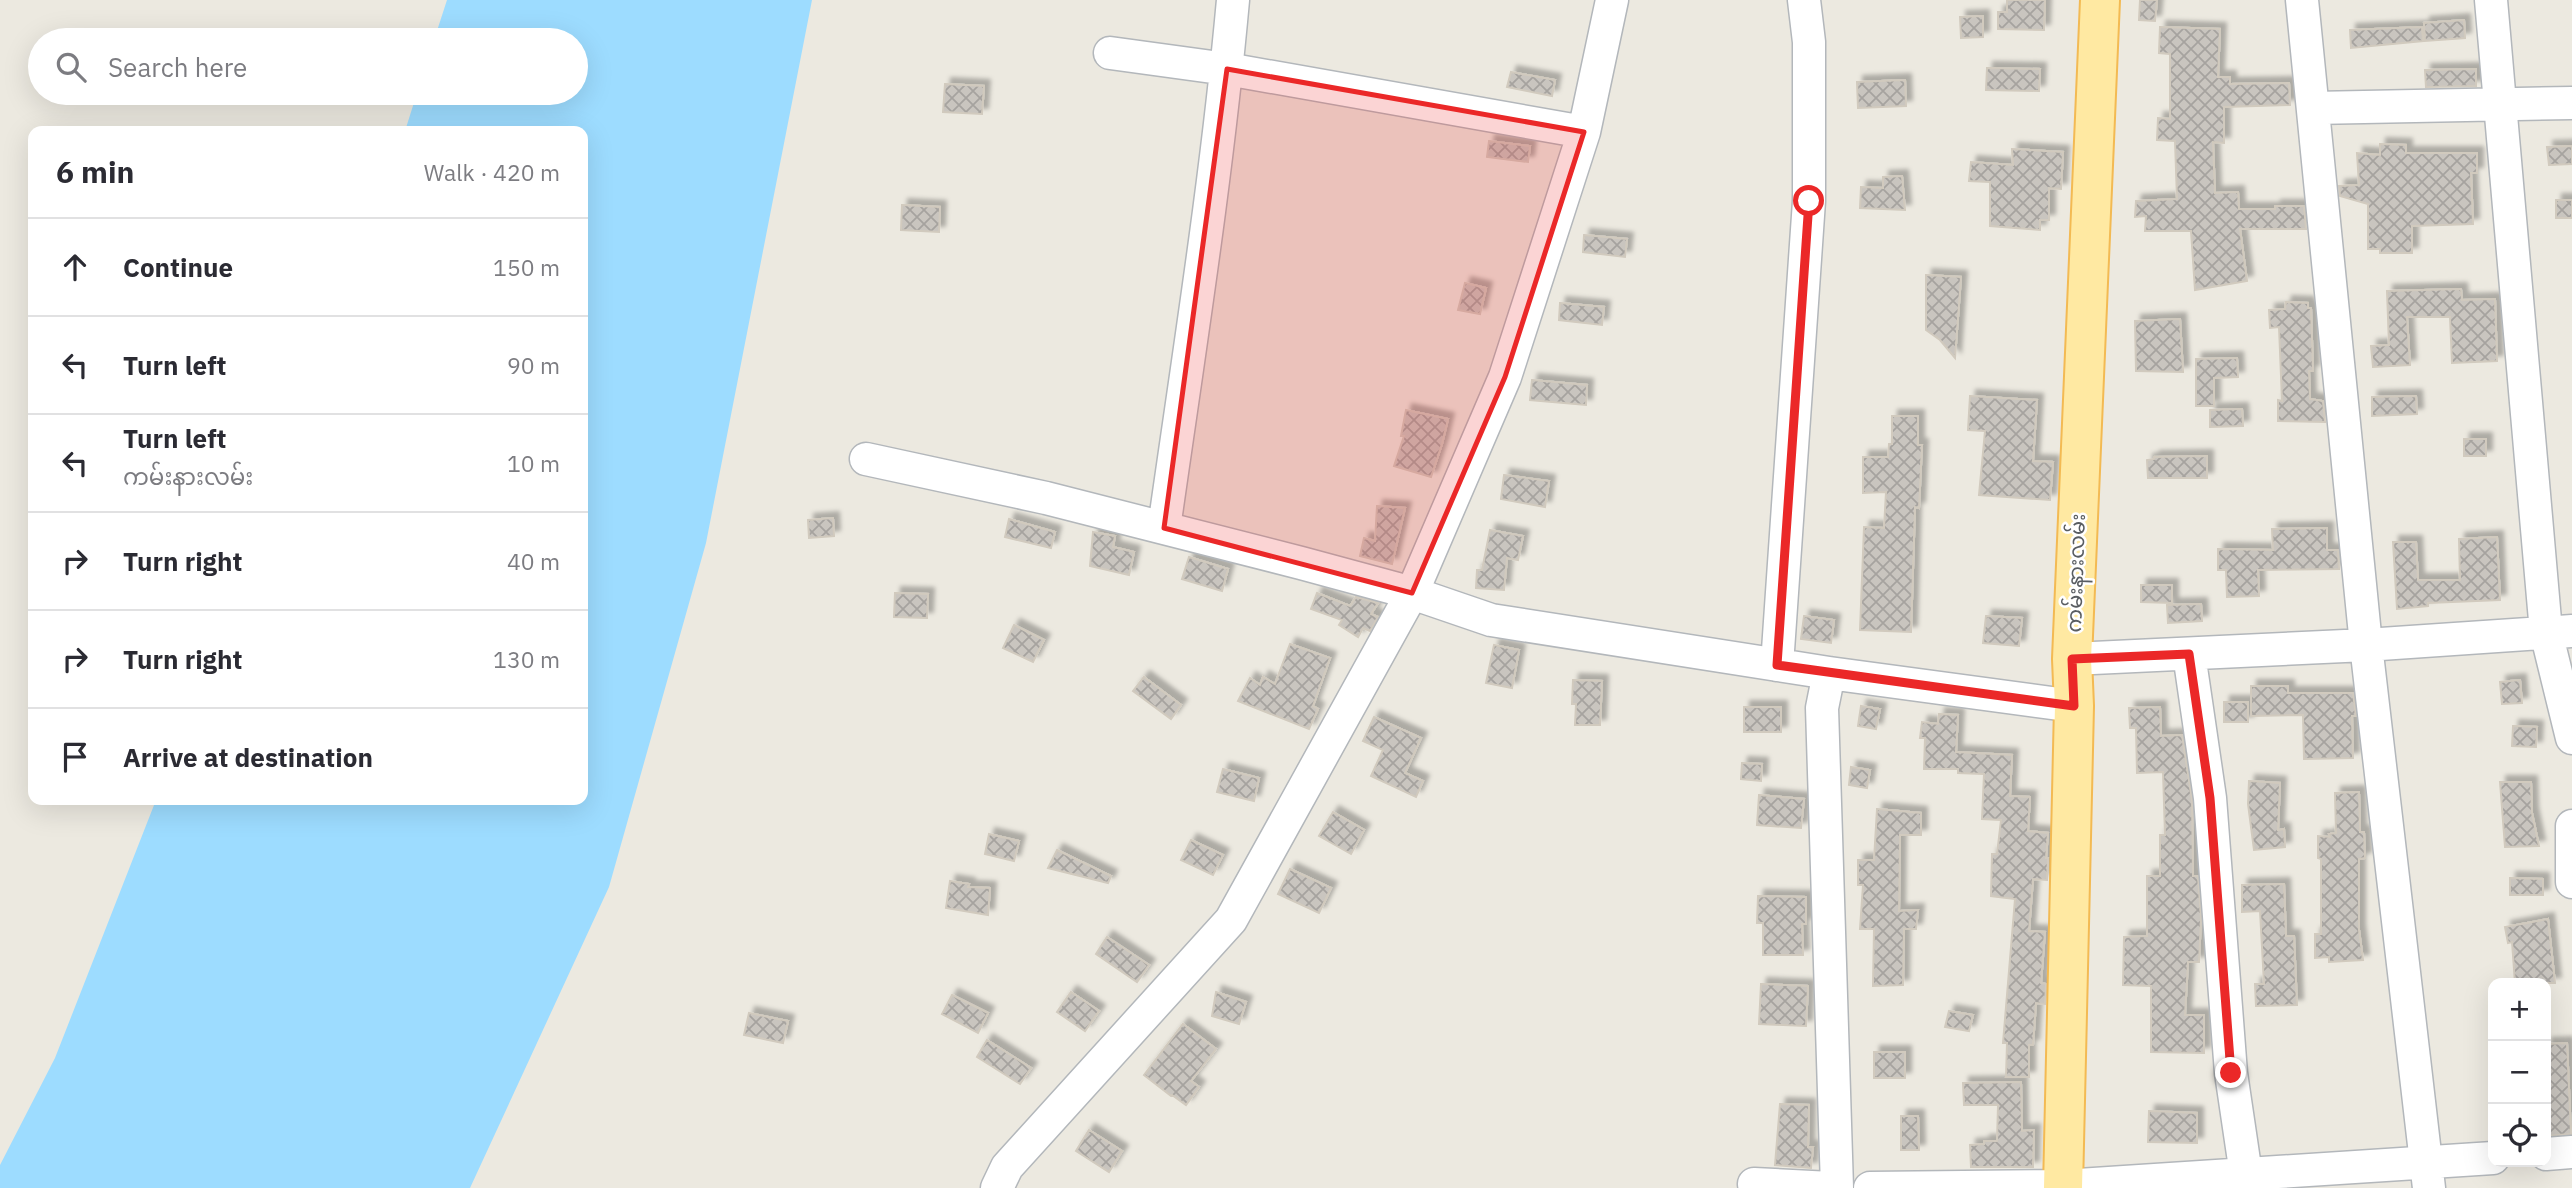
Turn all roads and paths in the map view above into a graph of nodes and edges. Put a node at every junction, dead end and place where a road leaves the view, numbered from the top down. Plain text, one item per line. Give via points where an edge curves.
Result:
1 (1233, 0) edge
2 (1612, 0) edge
3 (1804, 0) edge
4 (2100, 0) edge
5 (2302, 0) edge
6 (2491, 0) edge
7 (1110, 53) dead end
8 (1227, 69) junction
9 (2572, 103) edge
10 (2501, 105) junction
11 (2313, 108) junction
12 (1584, 132) junction
13 (866, 459) dead end
14 (1164, 528) junction
15 (1412, 593) junction
16 (2559, 632) edge
17 (2366, 645) junction
18 (2189, 654) junction
19 (2072, 659) junction
20 (1777, 665) junction
21 (1829, 673) junction
22 (2074, 706) junction
23 (2572, 738) edge
24 (2572, 826) edge
25 (2572, 882) edge
26 (2572, 1152) edge
27 (2551, 1154) edge
28 (2488, 1159) edge
29 (2428, 1176) edge
30 (2248, 1181) edge
31 (1754, 1184) dead end
32 (2063, 1187) edge
33 (997, 1188) edge
34 (1831, 1188) edge
35 (1837, 1188) edge
36 (1870, 1188) edge

1 - 8 street
2 - 12 street
3 - 20 street via 1809,42 1809,201
4 - 19 main road, ကမ်းနားလမ်း
5 - 11 street
6 - 10 street
7 - 8 street
8 - 12 street
8 - 14 street
9 - 10 street
10 - 11 street
10 - 16 street
11 - 17 street
12 - 15 street via 1505,377
13 - 14 street
14 - 15 street
15 - 20 street via 1491,620
15 - 33 street via 1231,920 1007,1167
16 - 17 street
16 - 23 street
17 - 18 street
17 - 29 street
18 - 19 street
18 - 30 street via 2210,798 2231,1073
19 - 22 main road, ကမ်းနားလမ်း
20 - 21 street
21 - 22 street
21 - 35 street via 1822,708
22 - 32 main road, ကမ်းနားလမ်း
24 - 25 street
26 - 27 street
28 - 29 street
29 - 30 street
30 - 32 street
31 - 34 street
32 - 36 street

